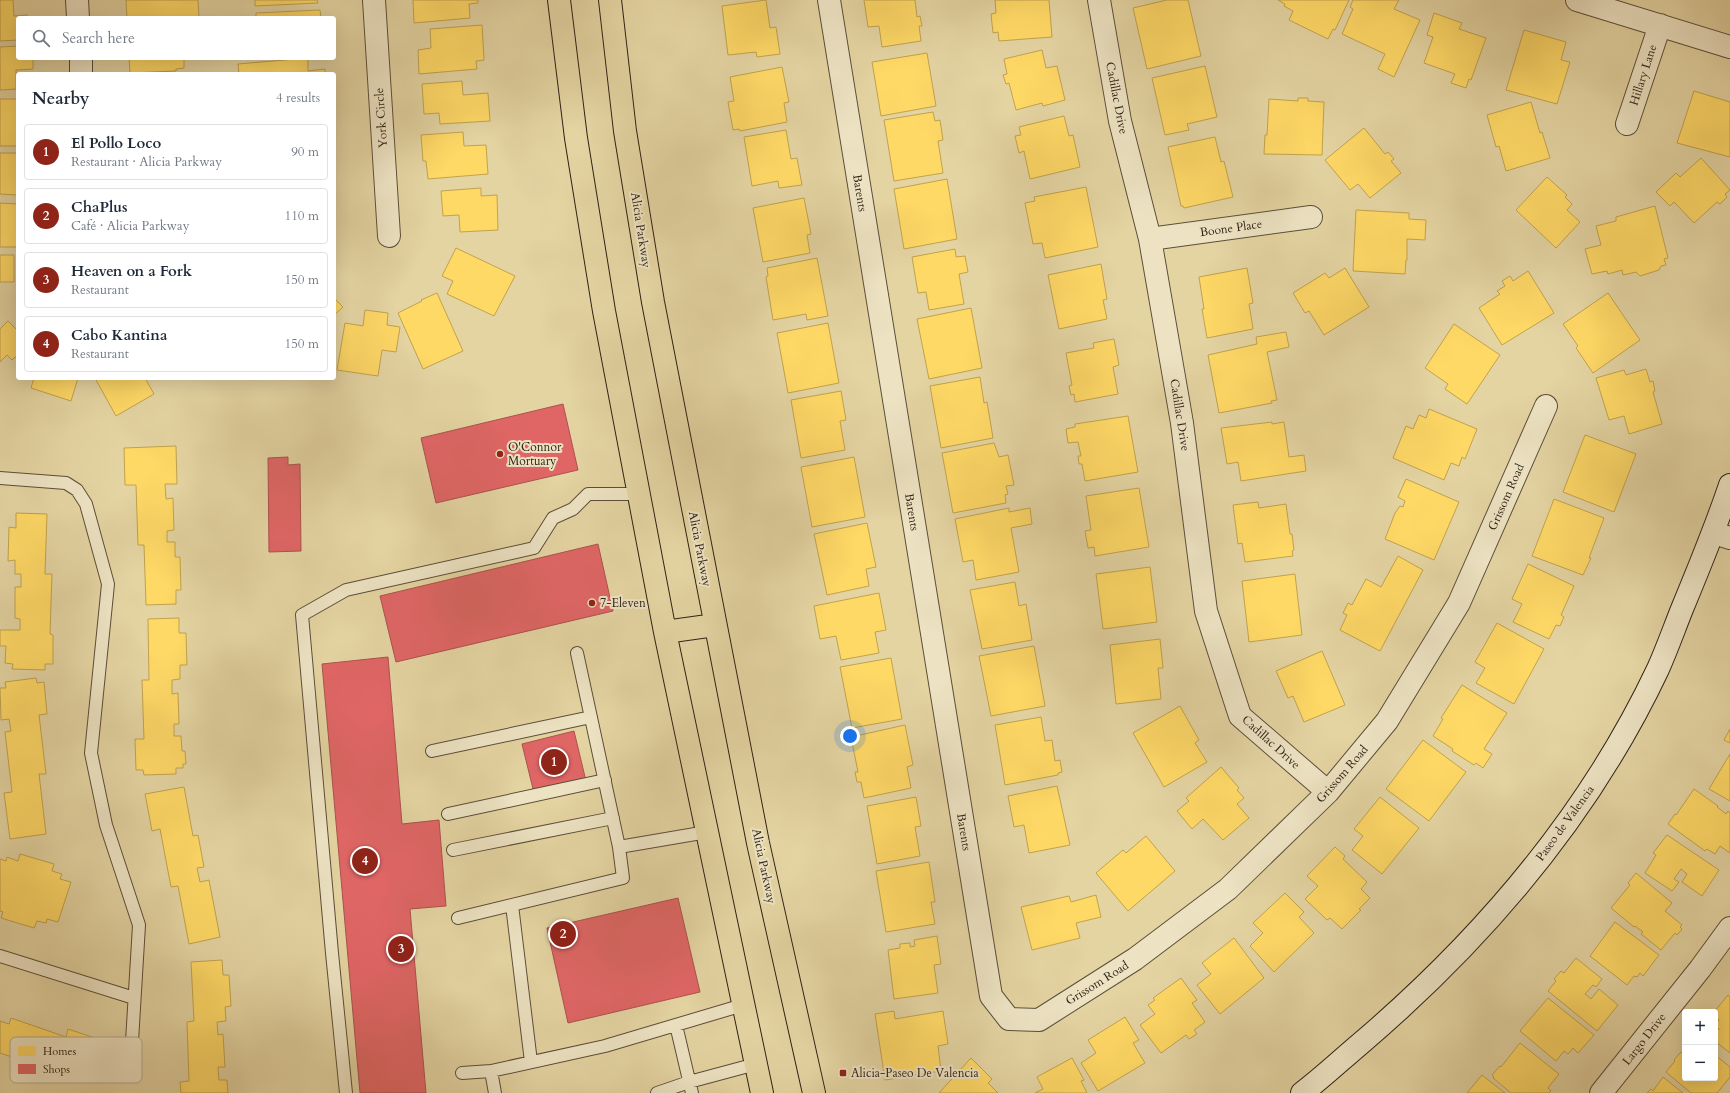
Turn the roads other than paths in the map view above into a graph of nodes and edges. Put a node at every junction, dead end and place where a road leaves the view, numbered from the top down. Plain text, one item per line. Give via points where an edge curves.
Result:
1 (77, 0) edge
2 (374, 0) edge
3 (559, 0) edge
4 (610, 0) edge
5 (829, 0) edge
6 (1099, 0) edge
7 (1577, 0) edge
8 (78, 16) edge
9 (1660, 25) junction
10 (1730, 47) edge
11 (80, 60) edge
12 (82, 72) edge
13 (1627, 124) dead end
14 (1311, 217) dead end
15 (389, 236) dead end
16 (1150, 239) junction
17 (1546, 406) dead end
18 (0, 478) edge
19 (1730, 485) edge
20 (639, 494) junction
21 (1722, 535) edge
22 (715, 625) junction
23 (665, 632) junction
24 (577, 653) dead end
25 (591, 717) junction
26 (432, 751) dead end
27 (605, 780) junction
28 (1328, 792) junction
29 (448, 814) dead end
30 (613, 818) junction
31 (708, 832) junction
32 (619, 846) junction
33 (453, 850) dead end
34 (512, 905) junction
35 (458, 918) dead end
36 (1730, 928) edge
37 (0, 956) edge
38 (134, 998) junction
39 (743, 1005) junction
40 (1009, 1019) joint
41 (676, 1025) junction
42 (131, 1037) edge
43 (531, 1062) junction
44 (756, 1064) junction
45 (491, 1071) junction
46 (462, 1073) dead end
47 (691, 1088) edge
48 (346, 1093) edge
49 (495, 1093) edge
50 (658, 1093) edge
51 (762, 1093) edge
52 (814, 1093) edge
53 (1302, 1093) edge
54 (1601, 1093) edge

1 - 8 street
2 - 15 street, York Circle
3 - 20 main road via 576,138 604,311
4 - 22 main road, Alicia Parkway via 625,131 652,294
5 - 40 street, Barents via 991,996
6 - 16 street, Cadillac Drive via 1120,121
7 - 9 street
9 - 10 street
9 - 13 street, Hillary Lane
11 - 12 street
14 - 16 street, Boone Place
16 - 28 street, Cadillac Drive via 1182,423 1206,611 1240,716
17 - 28 street, Grissom Road via 1459,603 1388,721
18 - 38 lane via 66,483 77,490 86,504 108,584 91,753 106,825 139,925
19 - 21 street, Paseo de Valencia
20 - 23 main road
20 - 48 lane via 588,494 573,509 553,518 534,548 346,590 302,615
21 - 53 street, Paseo de Valencia via 1658,669 1618,743 1573,816 1526,876 1462,949 1395,1014
22 - 23 main road
22 - 52 main road, Alicia Parkway via 758,843
23 - 31 main road
24 - 25 lane
25 - 26 lane
25 - 27 lane
27 - 29 lane
27 - 30 lane
28 - 40 street, Grissom Road via 1228,889 1135,960 1039,1020
30 - 32 lane
30 - 33 lane
31 - 32 lane
31 - 39 main road
32 - 34 lane via 623,878
34 - 35 lane
34 - 43 lane
36 - 54 street, Largo Drive
37 - 38 lane
38 - 42 lane
39 - 41 lane
39 - 44 main road
41 - 43 lane via 605,1046
41 - 47 lane
43 - 45 lane
44 - 47 lane
44 - 51 main road
45 - 46 lane
45 - 49 lane
47 - 50 lane

